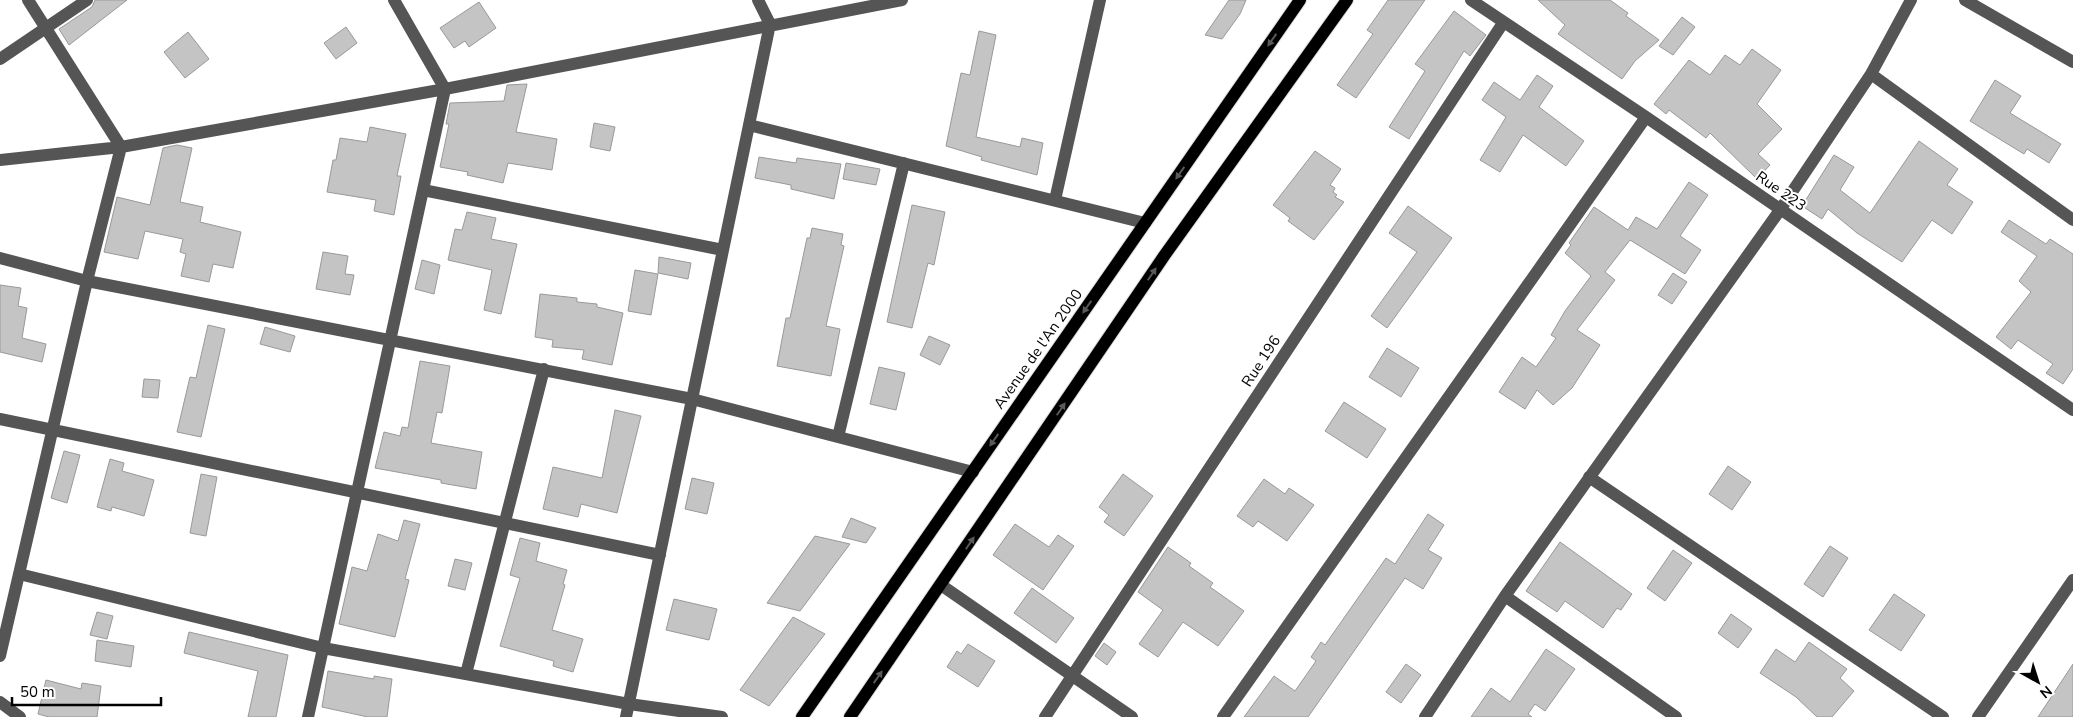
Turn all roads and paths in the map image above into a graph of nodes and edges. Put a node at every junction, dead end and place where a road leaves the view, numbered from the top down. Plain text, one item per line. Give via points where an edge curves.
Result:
1 (28, 0) edge
2 (87, 0) edge
3 (394, 0) edge
4 (758, 0) edge
5 (902, 0) edge
6 (1100, 0) edge
7 (1300, 0) edge
8 (1348, 0) edge
9 (1471, 0) edge
10 (1911, 0) edge
11 (1965, 0) edge
12 (1503, 23) junction
13 (770, 24) junction
14 (46, 28) junction
15 (0, 59) edge
16 (2073, 62) edge
17 (1871, 74) junction
18 (445, 89) junction
19 (1646, 117) junction
20 (749, 125) junction
21 (121, 147) junction
22 (0, 160) edge
23 (904, 163) junction
24 (423, 190) junction
25 (1055, 200) junction
26 (1780, 210) junction
27 (2073, 220) edge
28 (1145, 223) junction
29 (723, 250) junction
30 (0, 258) edge
31 (88, 281) junction
32 (391, 339) junction
33 (544, 369) junction
34 (692, 400) junction
35 (2073, 410) edge
36 (0, 419) edge
37 (53, 430) junction
38 (838, 437) junction
39 (973, 472) junction
40 (1589, 477) junction
41 (358, 491) junction
42 (504, 522) junction
43 (660, 555) junction
44 (19, 574) junction
45 (2073, 580) edge
46 (942, 585) junction
47 (1505, 596) junction
48 (324, 648) junction
49 (0, 656) edge
50 (466, 674) junction
51 (1073, 676) junction
52 (0, 702) edge
53 (627, 711) edge
54 (20, 717) edge
55 (308, 717) edge
56 (722, 717) edge
57 (802, 717) edge
58 (850, 717) edge
59 (1045, 717) edge
60 (1132, 717) edge
61 (1223, 717) edge
62 (1425, 717) edge
63 (1676, 717) edge
64 (1943, 717) edge
65 (1978, 717) edge

1 - 14 street
2 - 14 street
3 - 18 street
4 - 13 street
5 - 13 street
6 - 25 street
7 -> 28 main road, Avenue de l'An 2000
46 -> 8 main road via 1164,256
9 - 12 street, Rue 223
10 - 17 street
11 - 16 street
12 - 19 street, Rue 223
12 - 51 street, Rue 196
13 - 18 street
13 - 20 street
14 - 15 street
14 - 21 street
17 - 26 street
17 - 27 street
18 - 21 street
18 - 24 street
19 - 26 street, Rue 223
19 - 61 street
20 - 23 street
20 - 29 street
21 - 22 street
21 - 31 street
23 - 25 street
23 - 38 street
24 - 29 street
24 - 32 street
25 - 28 street
26 - 35 street, Rue 223
26 - 40 street
28 -> 39 main road, Avenue de l'An 2000
29 - 34 street
30 - 31 street
31 - 32 street
31 - 37 street
32 - 33 street
32 - 41 street
33 - 34 street
33 - 42 street
34 - 38 street
34 - 43 street
36 - 37 street
37 - 41 street
37 - 44 street
38 - 39 street
39 - 57 main road, Avenue de l'An 2000
40 - 47 street
40 - 64 street
41 - 42 street
41 - 48 street
42 - 43 street
42 - 50 street
43 - 53 street
44 - 48 street
44 - 49 street
45 - 65 street
46 - 51 street
58 -> 46 main road
47 - 62 street
47 - 63 street
48 - 50 street
48 - 55 street
50 - 53 street
51 - 59 street, Rue 196
51 - 60 street
52 - 54 street
53 - 56 street

